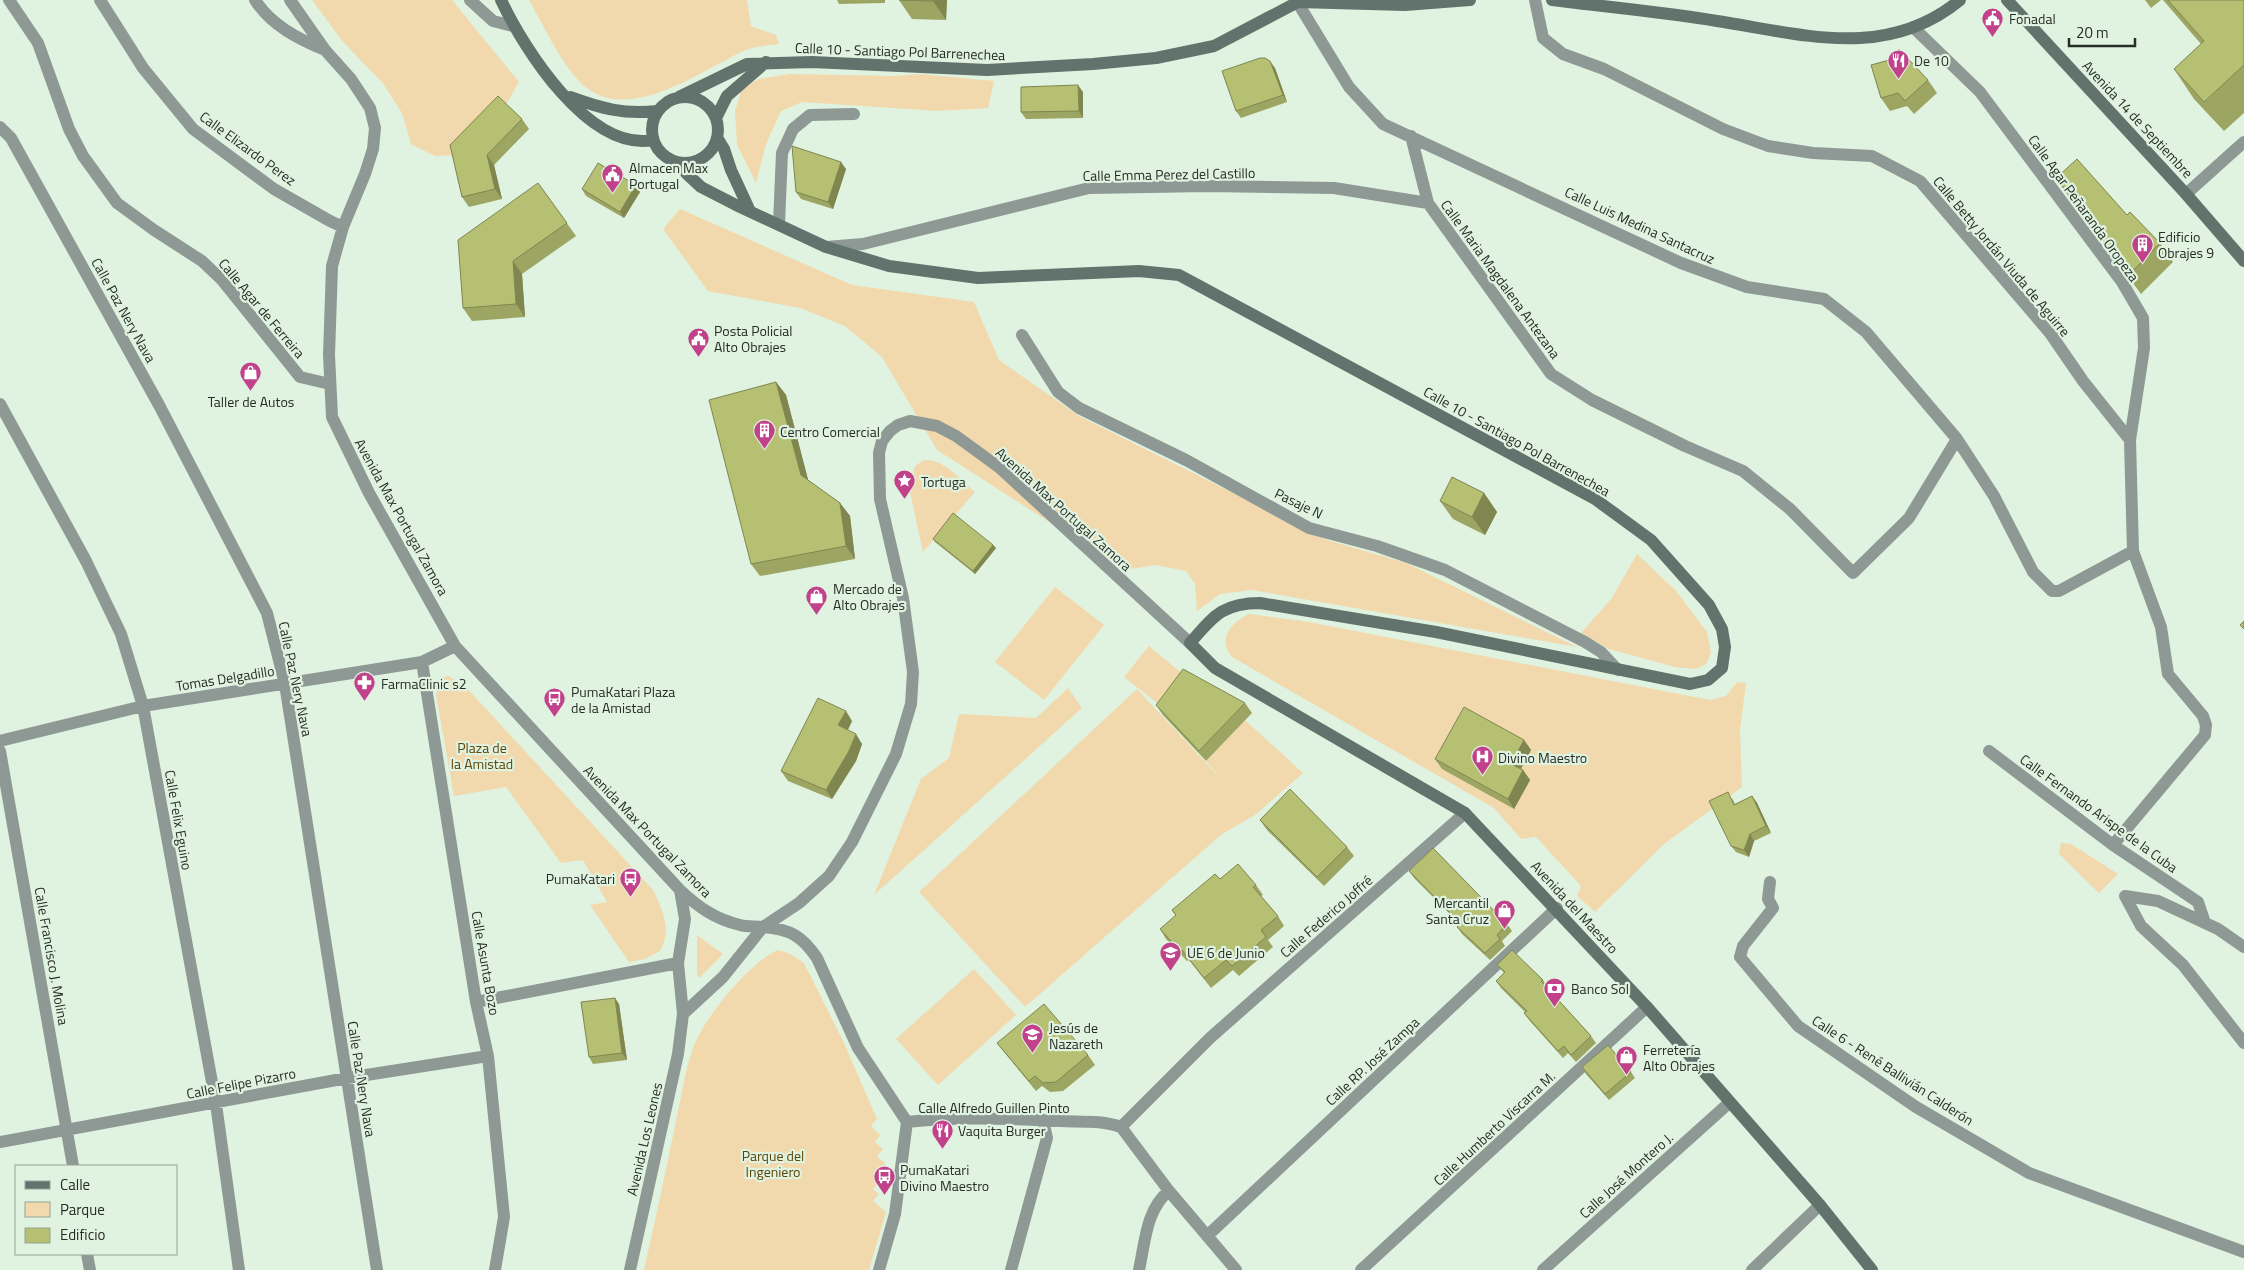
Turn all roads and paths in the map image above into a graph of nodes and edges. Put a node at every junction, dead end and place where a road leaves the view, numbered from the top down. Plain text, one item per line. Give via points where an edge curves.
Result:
1 (9, 0) edge
2 (100, 0) edge
3 (255, 0) edge
4 (290, 0) edge
5 (470, 0) edge
6 (501, 0) edge
7 (1470, 0) edge
8 (1535, 0) edge
9 (1552, 0) edge
10 (1960, 0) edge
11 (2007, 0) edge
12 (1297, 1) edge
13 (513, 26) junction
14 (1914, 28) junction
15 (325, 50) junction
16 (766, 62) junction
17 (567, 96) junction
18 (679, 97) junction
19 (657, 111) junction
20 (854, 114) dead end
21 (716, 118) junction
22 (0, 127) edge
23 (1411, 136) junction
24 (718, 139) junction
25 (652, 140) junction
26 (2244, 142) edge
27 (684, 164) junction
28 (2186, 194) junction
29 (1428, 203) junction
30 (749, 209) junction
31 (779, 223) junction
32 (343, 227) junction
33 (826, 247) junction
34 (2244, 261) edge
35 (1022, 335) dead end
36 (330, 384) junction
37 (0, 404) edge
38 (1957, 439) junction
39 (2130, 440) junction
40 (2133, 551) junction
41 (1190, 643) junction
42 (455, 646) junction
43 (422, 662) junction
44 (1618, 670) junction
45 (285, 684) junction
46 (143, 706) junction
47 (0, 741) edge
48 (0, 751) edge
49 (1989, 751) dead end
50 (1465, 813) junction
51 (2113, 845) junction
52 (1770, 882) dead end
53 (680, 890) junction
54 (1557, 908) junction
55 (2205, 923) junction
56 (763, 927) junction
57 (2244, 947) edge
58 (678, 963) junction
59 (476, 1002) junction
60 (1647, 1007) junction
61 (684, 1014) junction
62 (2244, 1043) edge
63 (488, 1056) junction
64 (347, 1078) junction
65 (1729, 1103) junction
66 (216, 1104) junction
67 (1043, 1120) junction
68 (907, 1122) junction
69 (1121, 1127) junction
70 (67, 1129) junction
71 (0, 1142) edge
72 (73, 1165) edge
73 (1169, 1191) junction
74 (1820, 1205) junction
75 (1207, 1236) junction
76 (2244, 1252) edge
77 (87, 1255) edge
78 (90, 1270) edge
79 (239, 1270) edge
80 (377, 1270) edge
81 (495, 1270) edge
82 (630, 1270) edge
83 (879, 1270) edge
84 (1011, 1270) edge
85 (1139, 1270) edge
86 (1236, 1270) edge
87 (1361, 1270) edge
88 (1543, 1270) edge
89 (1752, 1270) edge
90 (1872, 1270) edge

1 - 36 street, Calle Agar de Ferreira via 38,43 69,130 83,156 117,203 202,261 222,280 300,377
2 - 32 street, Calle Elizardo Perez via 142,68 193,130 274,189
3 - 15 street via 265,15 303,41
4 - 15 street, Avenida Max Portugal Zamora
5 - 13 street via 493,21
6 - 13 main road
7 - 12 main road, Calle 10 - Santiago Pol Barrenechea via 1405,5
8 - 39 street, Calle Betty Jordán Viuda de Aguirre via 1543,38 1563,54 1604,69 1722,129 1768,146 1813,153 1872,156 1920,181 2050,332 2083,381
9 - 14 main road via 1837,39 1878,37
10 - 14 main road
11 - 28 main road, Avenida 14 de Septiembre
12 - 16 main road, Calle 10 - Santiago Pol Barrenechea via 1214,46 1156,58 987,70
12 - 23 street, Calle Luis Medina Santacruz via 1349,87 1383,124
13 - 17 main road via 541,69
14 - 39 street, Calle Agar Peñaranda Oropeza via 1980,92 2122,282 2143,318 2144,348
15 - 32 street, Avenida Max Portugal Zamora via 351,79 370,108 375,128 365,174
16 - 18 main road, Calle 10 - Santiago Pol Barrenechea via 747,64
16 - 21 main road via 727,96
17 - 19 main road via 604,109 634,114
17 - 25 main road via 586,117 612,134 639,142
18 - 19 main road via 663,104
18 - 21 main road via 702,101
19 - 25 main road via 651,130
20 - 31 street via 810,115 793,128 782,153
21 - 24 main road
22 - 45 street, Calle Paz Nery Nava via 34,179 233,546 267,613
23 - 29 street, Calle Maria Magdalena Antezana
23 - 38 street, Calle Luis Medina Santacruz via 1681,263 1748,287 1824,299 1866,332
24 - 27 main road via 705,157
24 - 30 main road
25 - 27 main road via 664,157
26 - 28 street
27 - 30 main road, Calle 10 - Santiago Pol Barrenechea via 686,173 701,187
28 - 34 main road, Avenida 14 de Septiembre
29 - 33 street, Calle Emma Perez del Castillo via 1334,188 1089,188 863,244
29 - 38 street, Calle Maria Magdalena Antezana via 1551,374 1592,400 1743,471 1790,508 1853,573 1909,518
30 - 31 main road, Calle 10 - Santiago Pol Barrenechea
31 - 33 main road, Calle 10 - Santiago Pol Barrenechea
32 - 36 street, Avenida Max Portugal Zamora via 332,266
33 - 44 main road, Calle 10 - Santiago Pol Barrenechea via 889,266 978,278 1139,271 1179,276 1290,335 1595,499 1651,540 1709,605 1722,628 1725,647 1722,668 1708,680 1690,684
35 - 44 street, Pasaje N via 1058,392 1079,408 1186,460 1309,528 1376,546 1445,570 1585,642 1601,652
36 - 42 street, Avenida Max Portugal Zamora via 332,418 348,452
37 - 46 street, Calle Felix Eguino via 86,561 121,634
38 - 40 street, Calle Luis Medina Santacruz via 1994,496 2032,572 2052,590 2060,590
39 - 40 street
40 - 51 street via 2161,627 2168,674 2203,716 2206,725 2205,735
41 - 44 main road, Calle 10 - Santiago Pol Barrenechea via 1209,621 1228,607 1260,603 1436,632
41 - 50 main road, Avenida del Maestro via 1215,668
41 - 56 street, Avenida Max Portugal Zamora via 1000,468 937,426 910,421 898,425 882,442 878,473 880,499 903,598 913,672 911,704 896,754 852,842 829,876 799,903
42 - 43 street, Tomas Delgadillo
42 - 53 street, Avenida Max Portugal Zamora
43 - 45 street, Tomas Delgadillo
43 - 59 street, Calle Asunta Bozo
45 - 46 street, Tomas Delgadillo
45 - 64 street, Calle Paz Nery Nava
46 - 47 street, Tomas Delgadillo
46 - 66 street, Calle Felix Eguino
48 - 70 street, Calle Francisco J. Molina
49 - 51 street, Calle Fernando Arispe de la Cuba
50 - 54 main road, Avenida del Maestro
50 - 69 street, Calle Federico Joffré via 1210,1038
51 - 55 street, Calle Fernando Arispe de la Cuba via 2198,902
52 - 76 street, Calle 6 - René Ballivián Calderón via 1768,899 1773,908 1743,946 1740,957 1798,1026 1916,1107 2029,1173
53 - 56 street, Avenida Max Portugal Zamora via 703,910 723,920 742,926
53 - 58 street, Avenida Los Leones via 685,918
54 - 60 main road, Avenida del Maestro
54 - 75 street, Calle RP. José Zampa
55 - 57 street
55 - 62 street via 2158,901 2125,896 2141,926 2183,965
56 - 61 street via 723,977
56 - 68 street, Calle Alfredo Guillen Pinto via 782,929 800,937 811,949 858,1048
58 - 59 street
58 - 61 street, Avenida Los Leones
59 - 63 street, Calle Asunta Bozo
60 - 65 main road, Avenida del Maestro
60 - 87 street, Calle Humberto Viscarra M.
61 - 82 street, Avenida Los Leones
63 - 64 street, Calle Felipe Pizarro
63 - 81 street, Calle Asunta Bozo via 504,1217
64 - 66 street, Calle Felipe Pizarro
64 - 80 street, Calle Paz Nery Nava
65 - 74 main road, Avenida del Maestro
65 - 88 street, Calle José Montero J.
66 - 70 street, Calle Felipe Pizarro
66 - 79 street, Calle Felix Eguino
67 - 68 street, Calle Alfredo Guillen Pinto via 930,1119
67 - 69 street, Calle Alfredo Guillen Pinto via 1110,1123
67 - 84 street via 1047,1138
68 - 83 street via 895,1214
69 - 73 street
70 - 71 street, Calle Felipe Pizarro
70 - 72 street, Calle Francisco J. Molina
73 - 75 street
73 - 85 street via 1153,1208
74 - 89 street
74 - 90 main road, Avenida del Maestro
75 - 86 street
77 - 78 street

